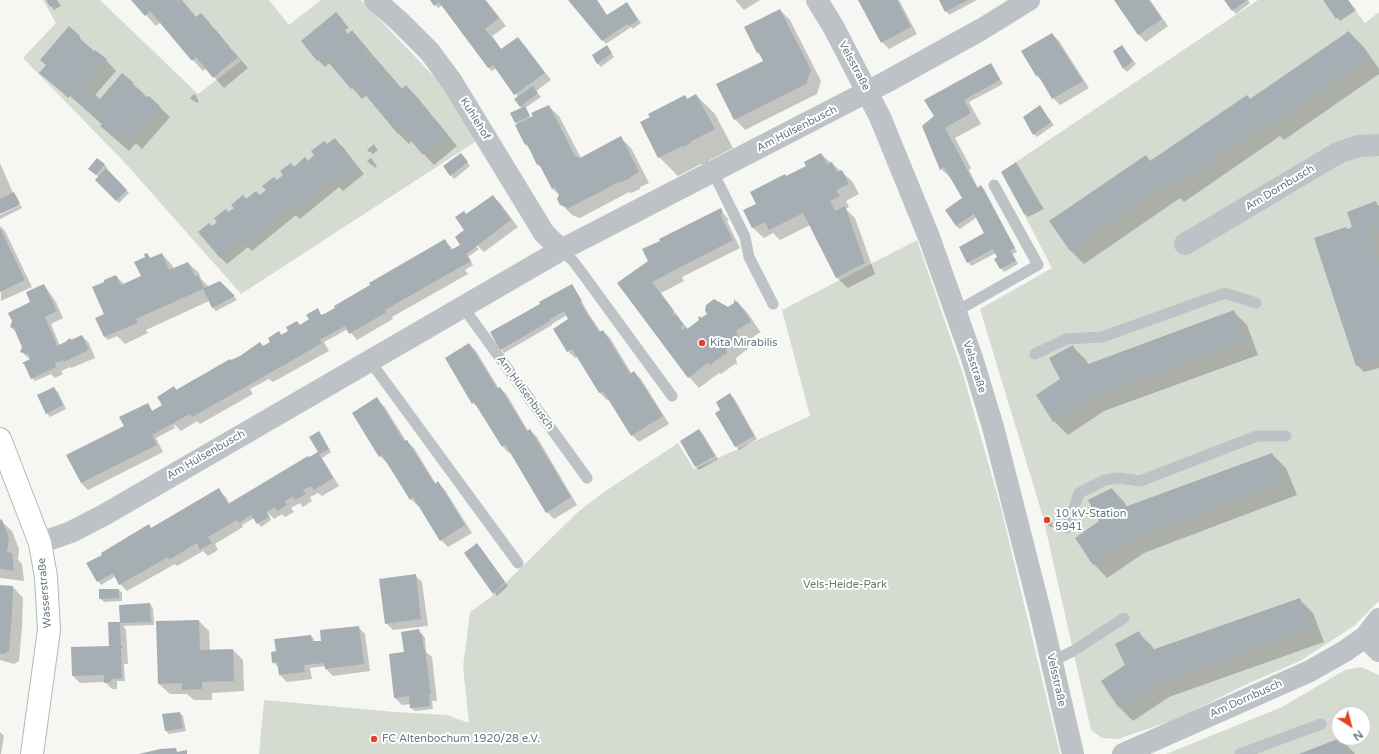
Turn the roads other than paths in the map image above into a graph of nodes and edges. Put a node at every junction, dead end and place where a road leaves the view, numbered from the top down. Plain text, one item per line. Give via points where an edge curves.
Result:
1 (375, 0) edge
2 (817, 0) edge
3 (1029, 0) edge
4 (868, 92) junction
5 (1379, 145) edge
6 (713, 172) junction
7 (994, 185) dead end
8 (1185, 244) dead end
9 (561, 250) junction
10 (1256, 303) dead end
11 (773, 304) dead end
12 (462, 307) junction
13 (955, 312) junction
14 (1035, 354) dead end
15 (370, 361) junction
16 (672, 396) dead end
17 (1286, 436) dead end
18 (0, 439) edge
19 (587, 478) dead end
20 (1067, 528) dead end
21 (40, 544) junction
22 (518, 563) dead end
23 (1124, 618) dead end
24 (1379, 619) edge
25 (1372, 644) edge
26 (1051, 662) junction
27 (1321, 724) dead end
28 (32, 754) edge
29 (1072, 754) edge
30 (1123, 754) edge
31 (1240, 754) edge

1 - 9 street, Kuhlehof via 430,52 452,82 544,233
2 - 4 street, Velsstraße
3 - 4 street, Am Hülsenbusch
4 - 6 street, Am Hülsenbusch
4 - 13 street, Velsstraße via 929,237
5 - 8 street, Am Dornbusch via 1358,146 1338,153
6 - 9 street, Am Hülsenbusch
6 - 11 lane via 744,237 749,258
7 - 13 lane via 1038,265
9 - 12 street, Am Hülsenbusch
9 - 16 lane via 574,262
10 - 14 lane via 1225,293 1102,337 1066,339
12 - 15 street, Am Hülsenbusch
12 - 19 lane, Am Hülsenbusch
13 - 26 street, Velsstraße via 993,427
15 - 21 street, Am Hülsenbusch via 104,515
15 - 22 lane
17 - 20 lane via 1257,436 1140,481 1118,478 1104,480 1079,493
18 - 21 street, Wasserstraße
21 - 28 street, Wasserstraße via 46,577 49,630
23 - 26 lane via 1073,652
24 - 25 street, Am Dornbusch
25 - 30 street, Am Dornbusch via 1345,651 1310,671
26 - 29 street, Velsstraße
27 - 31 lane

